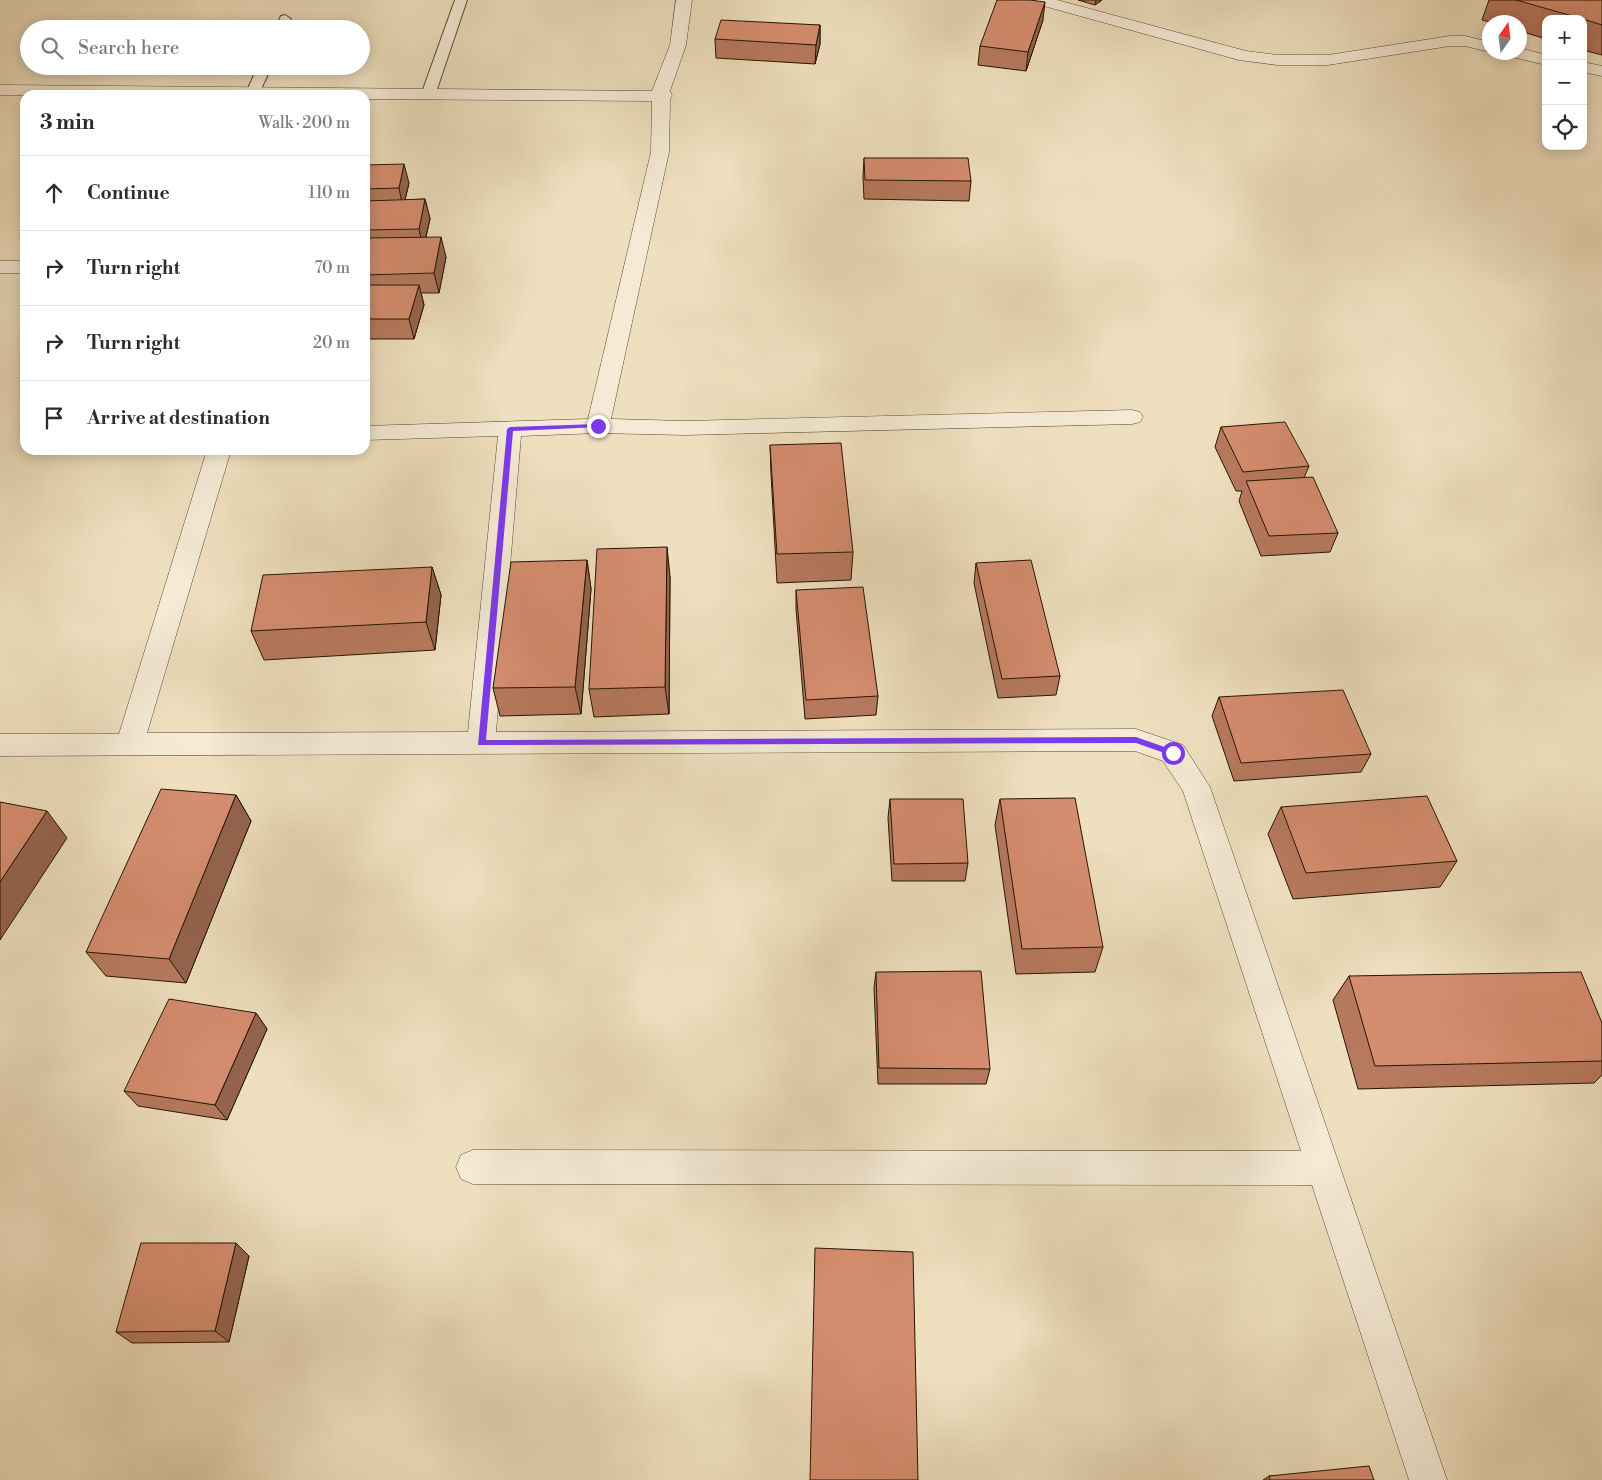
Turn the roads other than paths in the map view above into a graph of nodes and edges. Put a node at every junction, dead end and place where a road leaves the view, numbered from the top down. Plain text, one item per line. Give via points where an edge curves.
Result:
1 (461, 0) edge
2 (684, 0) edge
3 (1039, 0) edge
4 (1482, 45) edge
5 (1527, 55) edge
6 (1542, 59) edge
7 (1587, 68) edge
8 (1602, 71) edge
9 (261, 75) edge
10 (0, 90) edge
11 (20, 90) edge
12 (254, 90) edge
13 (370, 95) edge
14 (428, 95) junction
15 (663, 96) junction
16 (0, 267) edge
17 (20, 267) edge
18 (1132, 417) dead end
19 (598, 426) junction
20 (510, 429) junction
21 (370, 433) edge
22 (217, 455) edge
23 (481, 743) junction
24 (130, 744) junction
25 (0, 746) edge
26 (473, 1167) dead end
27 (1323, 1168) junction
28 (1428, 1480) edge

1 - 14 lane
2 - 15 street via 678,45 662,83
3 - 4 street via 1245,56 1277,60 1328,60 1450,41
5 - 6 street
7 - 8 street
9 - 12 lane
10 - 11 street
13 - 14 street
14 - 15 street
15 - 19 street via 660,152
16 - 17 street
18 - 19 street via 685,428
19 - 20 street
20 - 21 street
20 - 23 street
22 - 24 street
23 - 24 street
23 - 27 street via 1136,740 1173,753 1196,787
24 - 25 street
26 - 27 street
27 - 28 street

